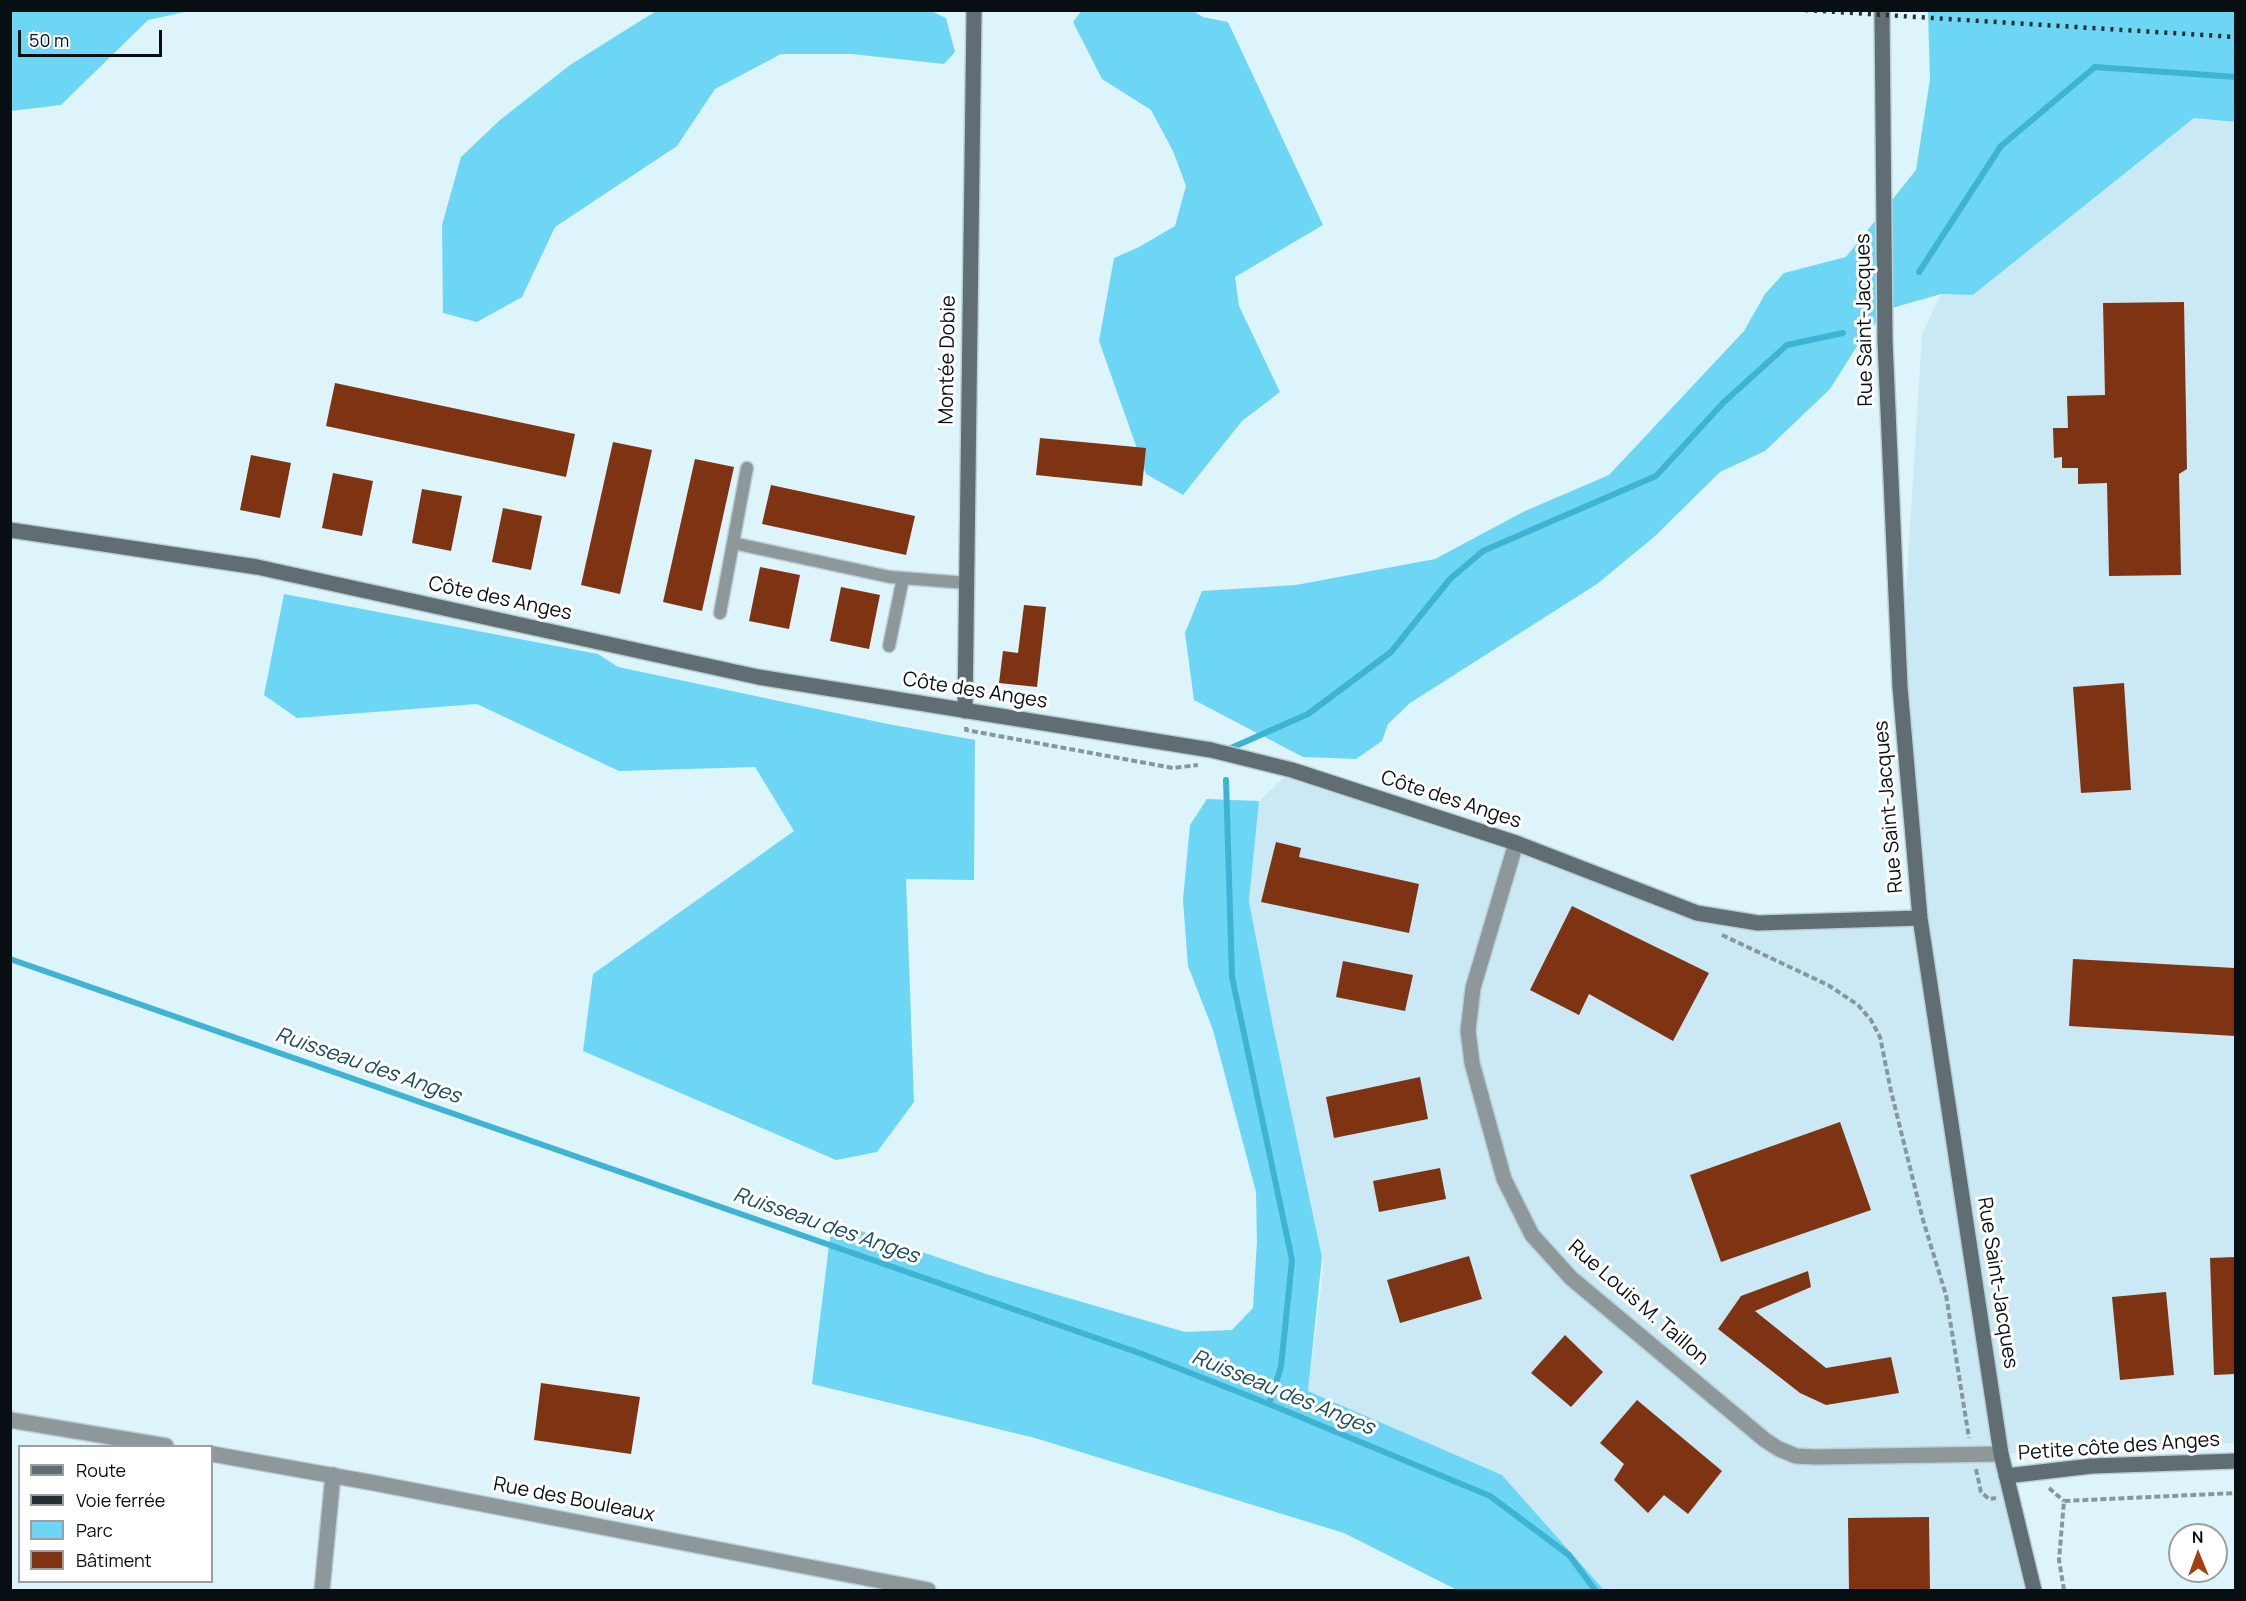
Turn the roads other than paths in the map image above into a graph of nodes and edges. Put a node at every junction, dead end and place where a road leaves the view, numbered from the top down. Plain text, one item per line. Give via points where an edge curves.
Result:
1 (974, 10) edge
2 (1882, 10) edge
3 (747, 468) dead end
4 (10, 530) edge
5 (734, 543) junction
6 (903, 578) junction
7 (967, 583) junction
8 (720, 613) dead end
9 (889, 646) dead end
10 (965, 711) junction
11 (1516, 843) junction
12 (1920, 918) junction
13 (10, 1420) edge
14 (160, 1445) edge
15 (213, 1454) edge
16 (2001, 1454) junction
17 (2235, 1461) edge
18 (333, 1475) junction
19 (2006, 1476) junction
20 (322, 1590) edge
21 (928, 1590) edge
22 (2034, 1590) edge

1 - 7 street, Montée Dobie
2 - 12 street, Rue Saint-Jacques via 1885,341 1899,687
3 - 5 lane
4 - 10 street, Côte des Anges via 257,567 758,677
5 - 6 lane
5 - 8 lane
6 - 7 lane
6 - 9 lane
7 - 10 street, Montée Dobie
10 - 11 street, Côte des Anges via 1253,759
11 - 12 street, Côte des Anges via 1697,914 1758,923
11 - 16 street, Rue Louis M. Taillon via 1473,988 1468,1031 1472,1063 1504,1179 1532,1235 1571,1278 1779,1449 1796,1456 1832,1458
12 - 16 street, Rue Saint-Jacques
13 - 14 street
15 - 18 street, Rue des Bouleaux
16 - 19 street, Rue Saint-Jacques
17 - 19 street, Petite côte des Anges via 2092,1466
18 - 20 street
18 - 21 street, Rue des Bouleaux
19 - 22 street, Rue Saint-Jacques

